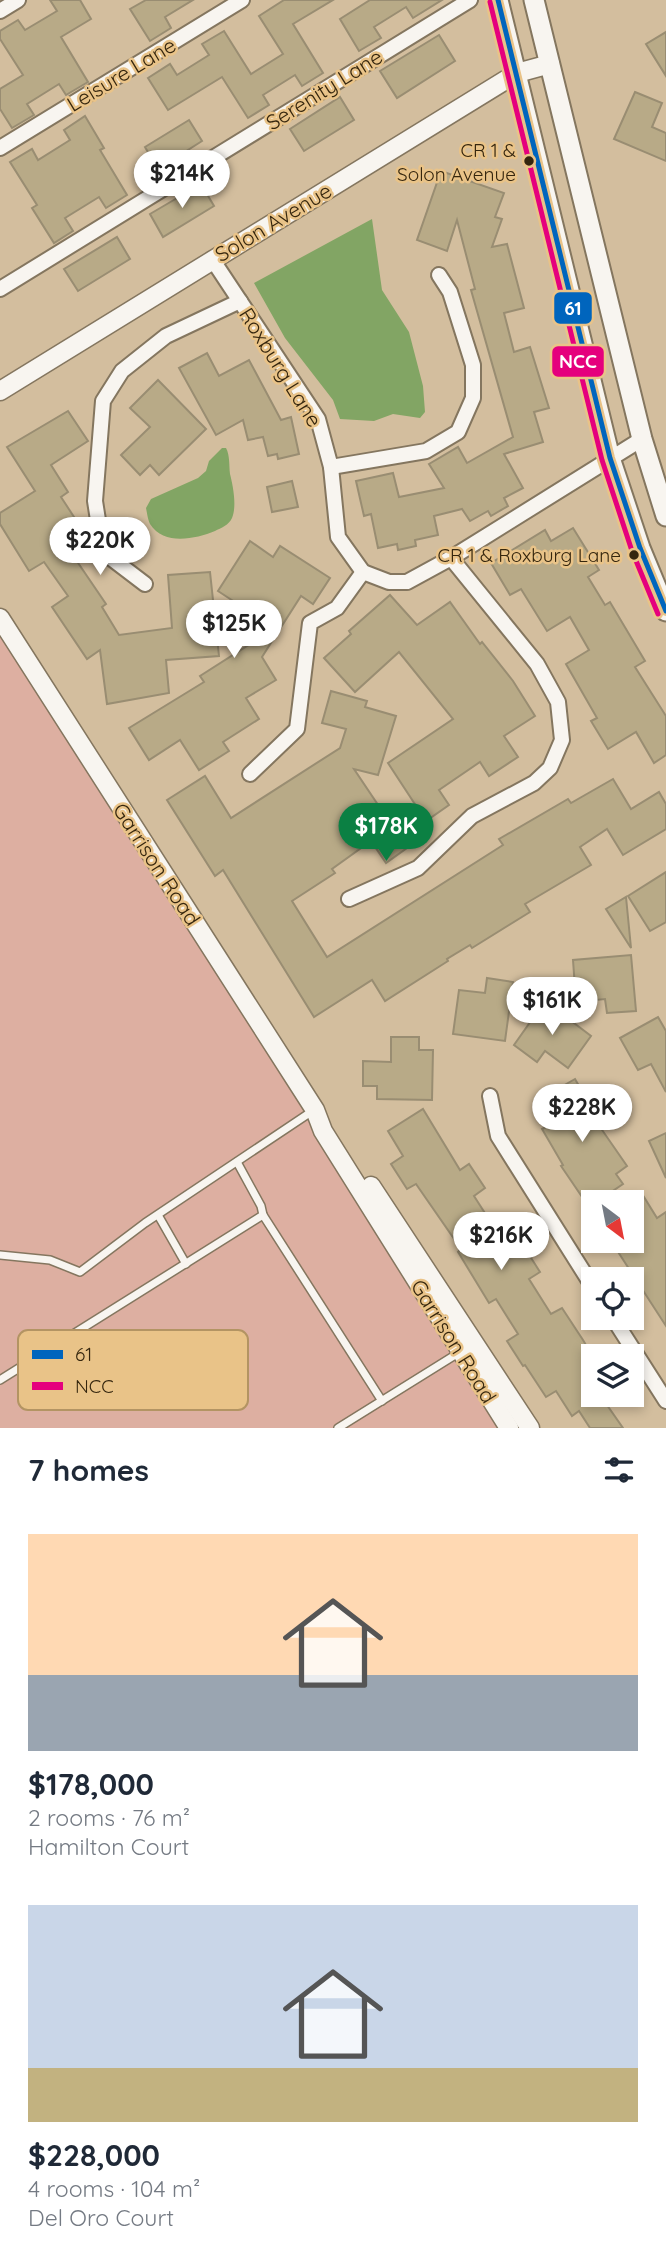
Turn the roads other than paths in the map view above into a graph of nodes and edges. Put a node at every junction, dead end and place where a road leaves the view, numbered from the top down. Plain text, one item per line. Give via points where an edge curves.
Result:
1 (18, 0) edge
2 (242, 0) edge
3 (470, 0) edge
4 (498, 0) edge
5 (534, 0) edge
6 (0, 11) edge
7 (550, 64) junction
8 (517, 73) junction
9 (0, 148) edge
10 (212, 260) junction
11 (439, 275) dead end
12 (0, 289) edge
13 (240, 300) junction
14 (0, 391) edge
15 (642, 439) junction
16 (610, 458) junction
17 (331, 467) junction
18 (666, 516) edge
19 (451, 558) junction
20 (363, 572) junction
21 (145, 584) dead end
22 (666, 611) edge
23 (0, 618) edge
24 (250, 774) dead end
25 (349, 899) dead end
26 (490, 1097) dead end
27 (315, 1110) junction
28 (237, 1162) junction
29 (158, 1215) junction
30 (262, 1215) junction
31 (0, 1255) edge
32 (186, 1264) junction
33 (581, 1268) edge
34 (80, 1330) edge
35 (620, 1330) edge
36 (461, 1352) junction
37 (18, 1369) edge
38 (0, 1380) edge
39 (382, 1401) junction
40 (666, 1401) edge
41 (338, 1428) edge
42 (509, 1428) edge
43 (530, 1428) edge

1 - 6 street
2 - 9 street, Leisure Lane
3 - 12 street, Serenity Lane
4 - 8 main road
5 - 7 main road
7 - 8 street, Solon Avenue
7 - 15 main road
8 - 10 street, Solon Avenue
8 - 16 main road
10 - 13 street, Roxburg Lane
10 - 14 street, Solon Avenue
11 - 17 street via 450,292 473,365 473,398 458,432 426,451
13 - 17 street, Roxburg Lane via 318,419
13 - 21 street via 166,336 122,371 103,401 96,501 103,552
15 - 16 street
15 - 18 main road
16 - 19 street
16 - 22 main road
17 - 20 street, Roxburg Lane via 338,537
19 - 20 street via 407,582 389,582
19 - 25 street via 537,664 558,702 562,740 550,768 534,783 472,816 418,868
20 - 24 street via 337,608 310,623 297,729
23 - 27 street, Garrison Road
26 - 33 street via 498,1136
27 - 28 lane
27 - 36 street, Garrison Road via 323,1131
27 - 43 street, Garrison Road via 332,1126
28 - 29 lane
28 - 30 lane
29 - 31 lane via 80,1272 50,1260
29 - 32 lane
30 - 32 lane
30 - 39 lane
32 - 34 lane
35 - 40 street
36 - 39 lane
36 - 42 street, Garrison Road
37 - 38 lane
39 - 41 lane

